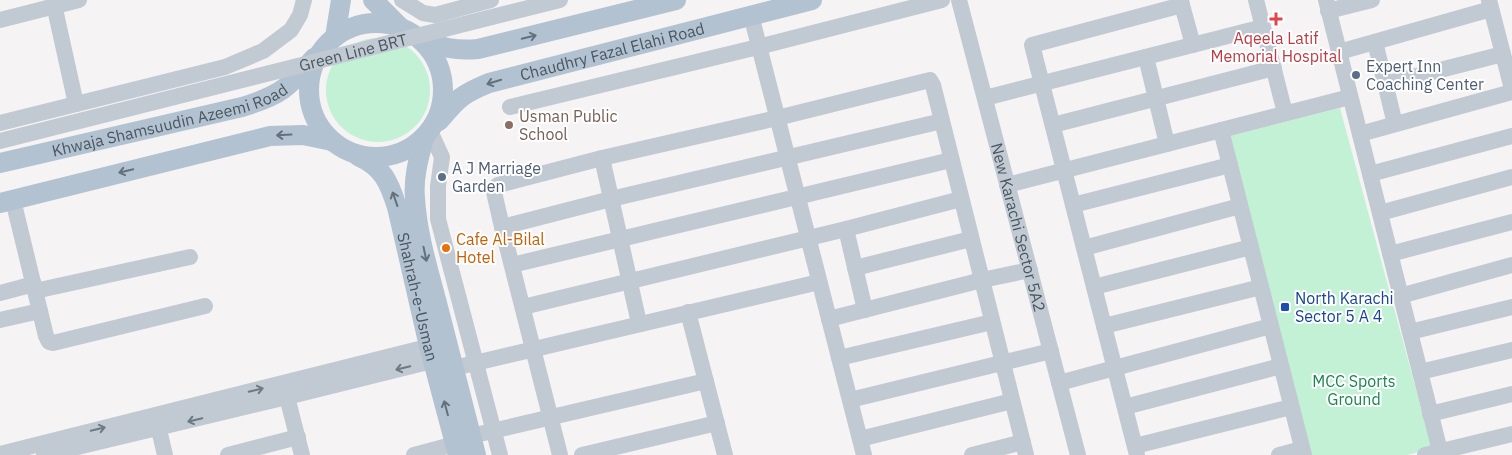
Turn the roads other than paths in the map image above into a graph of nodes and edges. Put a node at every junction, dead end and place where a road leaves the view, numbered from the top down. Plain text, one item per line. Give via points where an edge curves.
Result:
1 (80, 0) edge
2 (304, 0) edge
3 (340, 0) edge
4 (373, 0) edge
5 (402, 0) edge
6 (491, 0) edge
7 (560, 0) edge
8 (676, 0) edge
9 (812, 0) edge
10 (942, 0) edge
11 (959, 0) edge
12 (1256, 0) edge
13 (1372, 0) edge
14 (1181, 2) edge
15 (54, 3) edge
16 (1327, 5) edge
17 (1490, 5) edge
18 (751, 15) junction
19 (0, 20) edge
20 (1263, 27) junction
21 (408, 31) junction
22 (1374, 42) junction
23 (329, 43) junction
24 (1193, 45) junction
25 (758, 47) junction
26 (1339, 52) junction
27 (1503, 54) junction
28 (1146, 57) junction
29 (1274, 68) junction
30 (1042, 84) junction
31 (1385, 84) junction
32 (1512, 90) edge
33 (1350, 97) junction
34 (985, 98) junction
35 (1156, 99) junction
36 (76, 104) junction
37 (510, 107) dead end
38 (1285, 113) junction
39 (777, 118) junction
40 (942, 121) junction
41 (0, 123) edge
42 (1395, 124) junction
43 (1052, 125) junction
44 (1221, 130) junction
45 (427, 134) junction
46 (1360, 134) junction
47 (1512, 136) edge
48 (332, 141) junction
49 (0, 142) edge
50 (1167, 144) junction
51 (354, 154) junction
52 (787, 157) junction
53 (602, 158) junction
54 (951, 160) junction
55 (0, 163) edge
56 (1230, 165) junction
57 (1064, 170) junction
58 (1370, 174) junction
59 (1512, 177) edge
60 (1008, 184) junction
61 (798, 197) junction
62 (611, 199) junction
63 (961, 199) junction
64 (6, 201) edge
65 (1073, 205) junction
66 (1240, 206) junction
67 (1380, 213) junction
68 (1512, 222) edge
69 (502, 227) junction
70 (846, 230) junction
71 (808, 238) junction
72 (971, 239) junction
73 (621, 240) junction
74 (1251, 247) junction
75 (1084, 248) junction
76 (1390, 254) junction
77 (190, 257) dead end
78 (512, 265) junction
79 (1512, 265) edge
80 (856, 268) junction
81 (1030, 270) junction
82 (982, 280) junction
83 (630, 282) junction
84 (819, 282) junction
85 (1094, 287) junction
86 (1261, 287) junction
87 (34, 288) junction
88 (0, 293) edge
89 (1400, 296) junction
90 (205, 306) dead end
91 (523, 307) junction
92 (1512, 307) edge
93 (865, 310) junction
94 (40, 311) junction
95 (688, 312) junction
96 (829, 319) junction
97 (0, 320) edge
98 (992, 322) junction
99 (639, 323) junction
100 (1104, 326) junction
101 (1271, 326) junction
102 (1410, 332) junction
103 (533, 348) junction
104 (1512, 350) edge
105 (1051, 351) junction
106 (443, 354) junction
107 (839, 358) junction
108 (476, 362) junction
109 (1002, 362) junction
110 (1281, 366) junction
111 (1115, 369) junction
112 (1420, 372) junction
113 (706, 381) junction
114 (1059, 383) junction
115 (1512, 394) edge
116 (287, 398) junction
117 (850, 400) junction
118 (1012, 401) junction
119 (1125, 407) junction
120 (1292, 407) junction
121 (1430, 414) junction
122 (550, 416) junction
123 (153, 423) junction
124 (716, 424) junction
125 (494, 430) junction
126 (1512, 434) edge
127 (298, 437) junction
128 (860, 439) junction
129 (1490, 447) edge
130 (465, 448) edge
131 (1025, 449) edge
132 (1136, 451) edge
133 (1303, 452) edge
134 (1432, 453) edge
135 (0, 454) edge
136 (55, 454) edge
137 (154, 455) edge
138 (165, 455) edge
139 (228, 455) edge
140 (302, 455) edge
141 (417, 455) edge
142 (500, 455) edge
143 (560, 455) edge
144 (582, 455) edge
145 (725, 455) edge
146 (864, 455) edge
147 (972, 455) edge
148 (1078, 455) edge
149 (1279, 455) edge

1 - 15 street
2 - 36 street via 291,30 263,51 225,67
3 - 23 main road
4 - 21 main road via 386,15
5 - 6 street via 428,15
7 - 49 street, Green Line BRT, bridge
21 -> 8 main road via 444,48 478,49
9 - 18 main road, Chaudhry Fazal Elahi Road
10 - 25 street
11 - 34 street, New Karachi Sector 5A2
12 - 20 street
13 - 16 street
14 - 24 street
14 - 30 street via 1032,45
15 - 19 street
15 - 36 street
16 - 26 street
17 - 22 street
17 - 27 street
18 - 25 street
18 -> 45 main road, Chaudhry Fazal Elahi Road via 490,83 466,93 451,105
20 - 24 street
20 - 29 street
21 - 23 main road via 384,23 366,24 350,28
21 - 45 main road via 428,47 442,80 443,98 439,115
22 - 26 street
22 - 31 street
23 - 48 main road via 315,63 310,79 310,96 313,113
23 - 55 main road, Khwaja Shamsuudin Azeemi Road via 292,83 261,101
24 - 28 street
25 - 37 street
25 - 39 street
26 - 33 street
27 - 31 street
27 - 32 street
28 - 30 street
28 - 35 street
29 - 35 street
29 - 38 street
30 - 34 street
30 - 43 street
31 - 42 street
32 - 42 street
33 - 38 street
33 - 46 street
34 - 60 street, New Karachi Sector 5A2
35 - 43 street
35 - 50 street
36 - 41 street
38 - 44 street
39 - 40 street via 930,80
39 - 52 street
39 - 53 street
40 - 52 street
40 - 54 street
42 - 46 street
43 - 57 street
44 - 50 street
44 - 56 street
45 - 51 main road via 409,149 391,156 372,158
45 -> 106 main road, Shahrah-e-Usman via 419,156 414,196
45 - 108 street via 442,156 438,220
46 - 58 street
47 - 58 street
48 - 51 main road
48 -> 64 main road via 303,134 270,136
50 - 57 street
106 -> 51 main road, Shahrah-e-Usman via 392,190 372,162
52 - 61 street
52 - 62 street
53 - 62 street
53 - 69 street via 498,185 494,192
54 - 61 street
54 - 63 street
56 - 65 street
56 - 66 street
57 - 60 street
57 - 65 street
58 - 67 street
59 - 67 street
60 - 81 street, New Karachi Sector 5A2
61 - 71 street
61 - 73 street
62 - 69 street
62 - 73 street
63 - 70 street
63 - 72 street
64 - 87 street
65 - 75 street
66 - 74 street
66 - 75 street
67 - 76 street
68 - 76 street
69 - 78 street
70 - 71 street
70 - 80 street
71 - 83 street
71 - 84 street
72 - 80 street
72 - 82 street
73 - 78 street
73 - 83 street
74 - 85 street
74 - 86 street
75 - 85 street
76 - 89 street
77 - 87 street
78 - 91 street
79 - 89 street
80 - 93 street
81 - 82 street
81 - 105 street, New Karachi Sector 5A2
82 - 93 street
82 - 98 street
83 - 91 street
83 - 99 street
84 - 95 street
84 - 96 street
85 - 100 street
86 - 100 street
86 - 101 street
87 - 88 street
87 - 94 street
89 - 102 street
90 - 94 street via 53,344 46,336
91 - 103 street
92 - 102 street
93 - 96 street
94 - 97 street
95 - 99 street
95 - 113 street
96 - 107 street
98 - 107 street
98 - 109 street
99 - 103 street
100 - 111 street
101 - 110 street
101 - 111 street
102 - 112 street
103 - 108 street
103 - 122 street
104 - 112 street
105 - 109 street
105 - 114 street, New Karachi Sector 5A2
106 - 108 street
106 -> 116 street
123 -> 106 street
106 - 130 main road, Shahrah-e-Usman
107 - 117 street
108 - 125 street
109 - 117 street
109 - 118 street
110 - 119 street
110 - 120 street
111 - 114 street
111 - 119 street
112 - 121 street
113 - 122 street
113 - 124 street
114 - 148 street, New Karachi Sector 5A2
115 - 121 street
116 -> 123 street
116 - 127 street
117 - 128 street
118 - 128 street
118 - 131 street
119 - 132 street
120 - 132 street
120 - 133 street
121 - 134 street
122 - 125 street
122 - 143 street
135 -> 123 street
123 - 136 street
123 - 137 street
123 - 138 street
124 - 144 street
124 - 145 street
125 - 130 street
125 - 142 street
126 - 129 street
127 - 139 street
127 - 140 street
128 - 146 street
129 - 134 street
130 - 141 street
131 - 147 street
133 - 149 street

